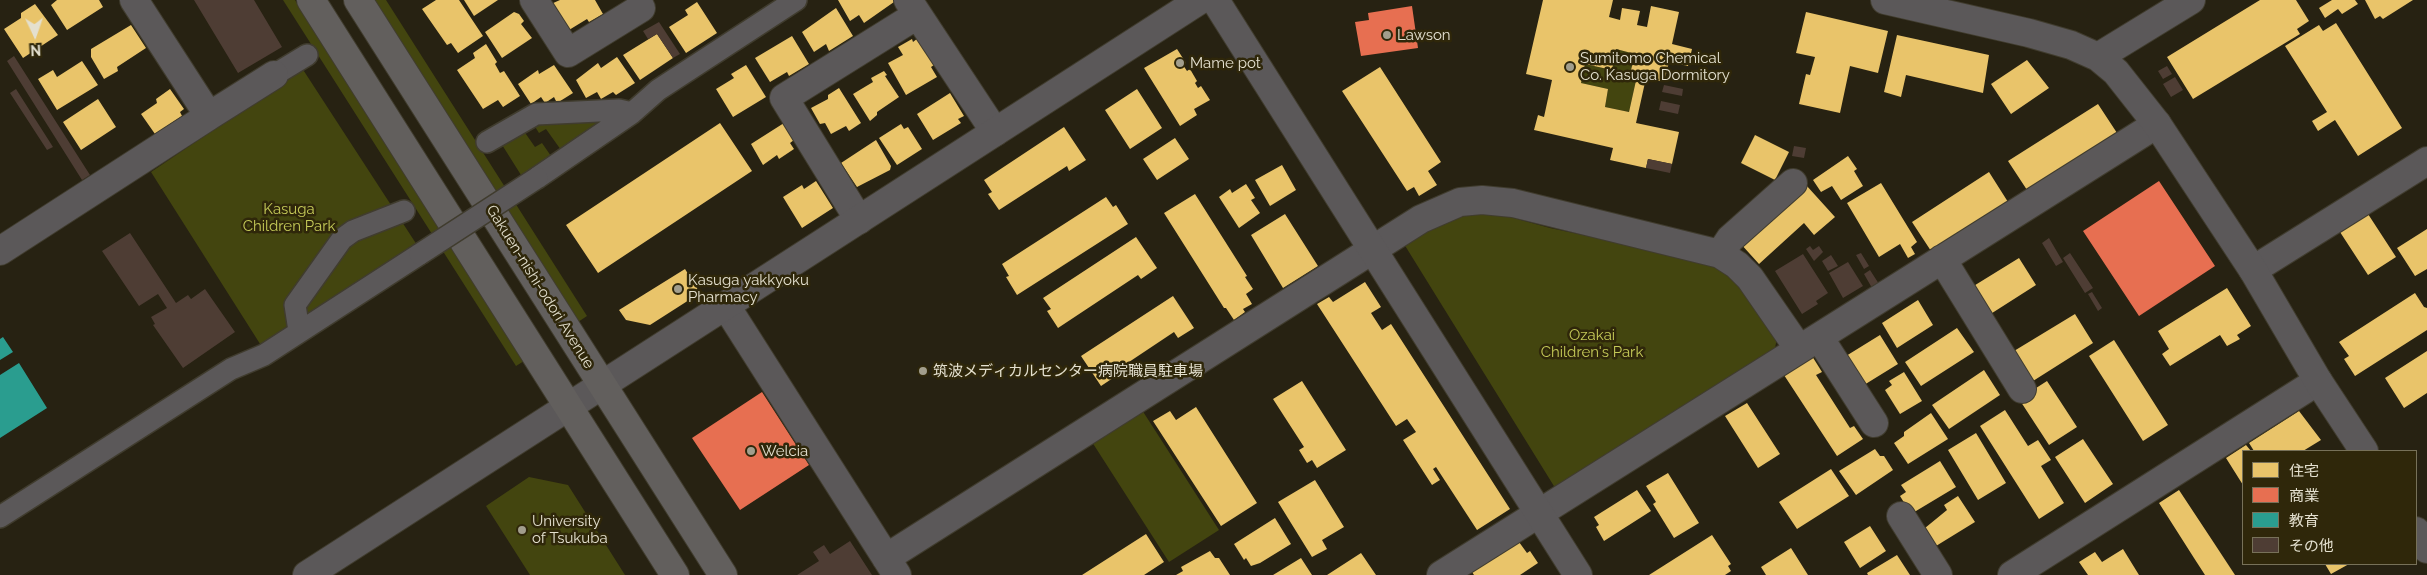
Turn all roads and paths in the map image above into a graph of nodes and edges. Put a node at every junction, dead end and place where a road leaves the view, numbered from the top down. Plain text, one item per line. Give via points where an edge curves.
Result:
1 (134, 0) edge
2 (311, 0) edge
3 (358, 0) edge
4 (534, 0) edge
5 (796, 0) edge
6 (1200, 0) edge
7 (1215, 0) edge
8 (1885, 0) edge
9 (2191, 0) edge
10 (912, 7) edge
11 (641, 8) dead end
12 (307, 55) dead end
13 (2098, 58) junction
14 (274, 75) joint
15 (632, 113) junction
16 (208, 116) junction
17 (2157, 124) junction
18 (995, 132) junction
19 (488, 142) dead end
20 (2427, 161) edge
21 (1794, 183) dead end
22 (404, 211) dead end
23 (860, 220) junction
24 (0, 251) edge
25 (1372, 251) junction
26 (1720, 254) junction
27 (1942, 259) junction
28 (2253, 270) junction
29 (726, 306) junction
30 (299, 331) junction
31 (1809, 343) junction
32 (2318, 381) junction
33 (603, 386) junction
34 (2022, 389) dead end
35 (569, 407) junction
36 (1874, 423) dead end
37 (2363, 450) edge
38 (1539, 513) junction
39 (1901, 516) dead end
40 (0, 517) edge
41 (2417, 534) edge
42 (2427, 549) edge
43 (891, 566) edge
44 (306, 575) edge
45 (675, 575) edge
46 (723, 575) edge
47 (1441, 575) edge
48 (1578, 575) edge
49 (1938, 575) edge
50 (2012, 575) edge

1 - 16 street
2 - 35 highway
3 - 33 highway, Gakuen-nishi-odori Avenue
4 - 11 street via 568,53
5 - 15 street via 658,90
6 - 18 street
7 - 25 street
8 - 13 street via 2029,33 2071,45
9 - 13 street
10 - 18 street
10 - 23 street via 784,98
12 - 14 street
13 - 17 street via 2116,72
14 - 16 street
15 - 19 street via 620,110 536,114
15 - 30 street, bridge
16 - 24 street
17 - 27 street
17 - 28 street
18 - 23 street
20 - 28 street
21 - 26 street via 1730,239
22 - 30 street via 342,239 295,305
23 - 29 street
25 - 26 street via 1446,207 1482,200 1513,203
25 - 38 street
25 - 43 street
26 - 31 street via 1750,278
27 - 31 street
27 - 34 street
28 - 32 street
29 - 33 street
29 - 43 street
30 - 40 street via 264,355 231,369
31 - 36 street
31 - 38 street
32 - 37 street
32 - 50 street
33 - 35 street
33 - 46 highway, Gakuen-nishi-odori Avenue
35 - 44 street
35 - 45 highway
38 - 47 street
38 - 48 street
39 - 49 street
41 - 42 street

